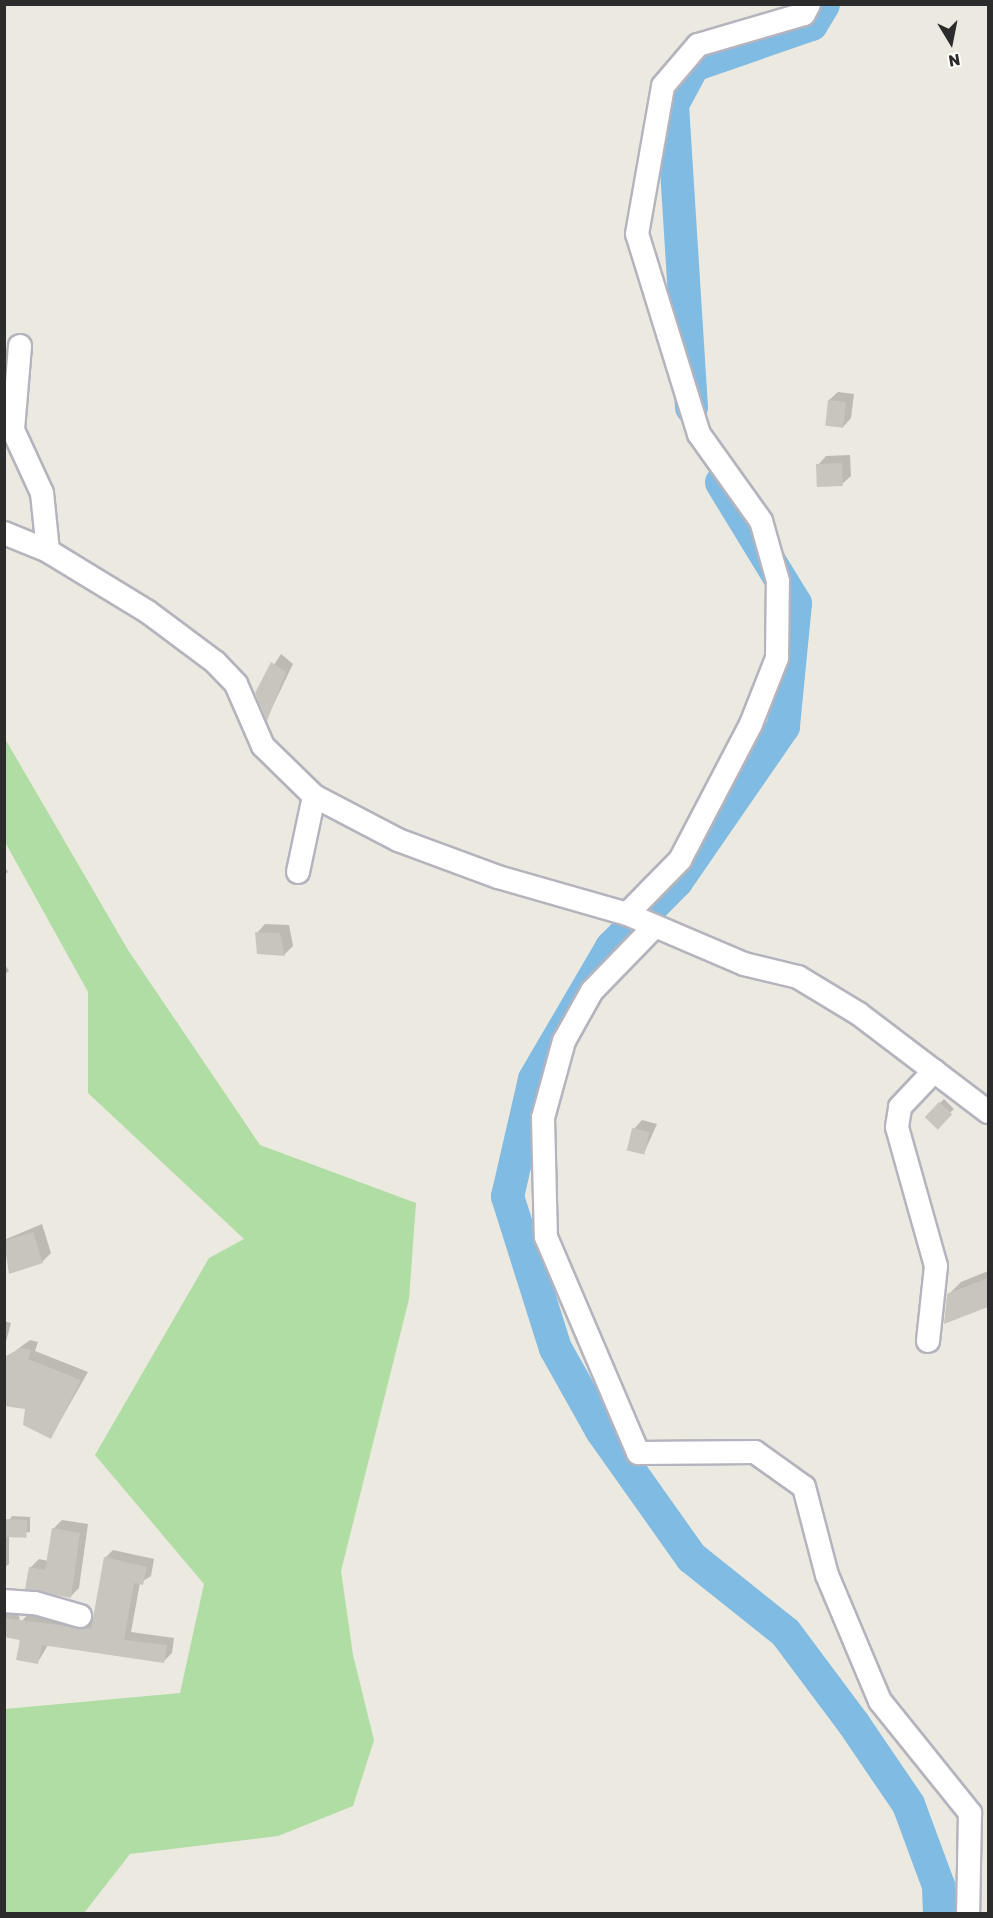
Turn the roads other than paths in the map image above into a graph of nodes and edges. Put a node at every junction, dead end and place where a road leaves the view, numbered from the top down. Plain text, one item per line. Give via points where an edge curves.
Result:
1 (809, 4) edge
2 (20, 346) dead end
3 (4, 533) edge
4 (48, 552) junction
5 (314, 796) junction
6 (298, 872) dead end
7 (640, 921) junction
8 (934, 1071) junction
9 (988, 1112) edge
10 (928, 1341) dead end
11 (4, 1601) edge
12 (80, 1616) dead end
13 (968, 1914) edge

1 - 7 street via 804,14 698,45 663,86 637,234 699,434 760,521 778,581 777,658 751,724 680,860
2 - 4 street via 13,430 42,493
3 - 4 street
4 - 5 street via 175,630 215,662 236,684 263,746
5 - 6 street
5 - 7 street via 442,856 551,896
7 - 8 street via 744,964 798,977 859,1014
7 - 13 street via 592,991 564,1041 543,1118 546,1237 638,1453 755,1452 804,1487 827,1575 880,1701 970,1813
8 - 9 street
8 - 10 street via 900,1107 897,1127 936,1266
11 - 12 street via 35,1603

